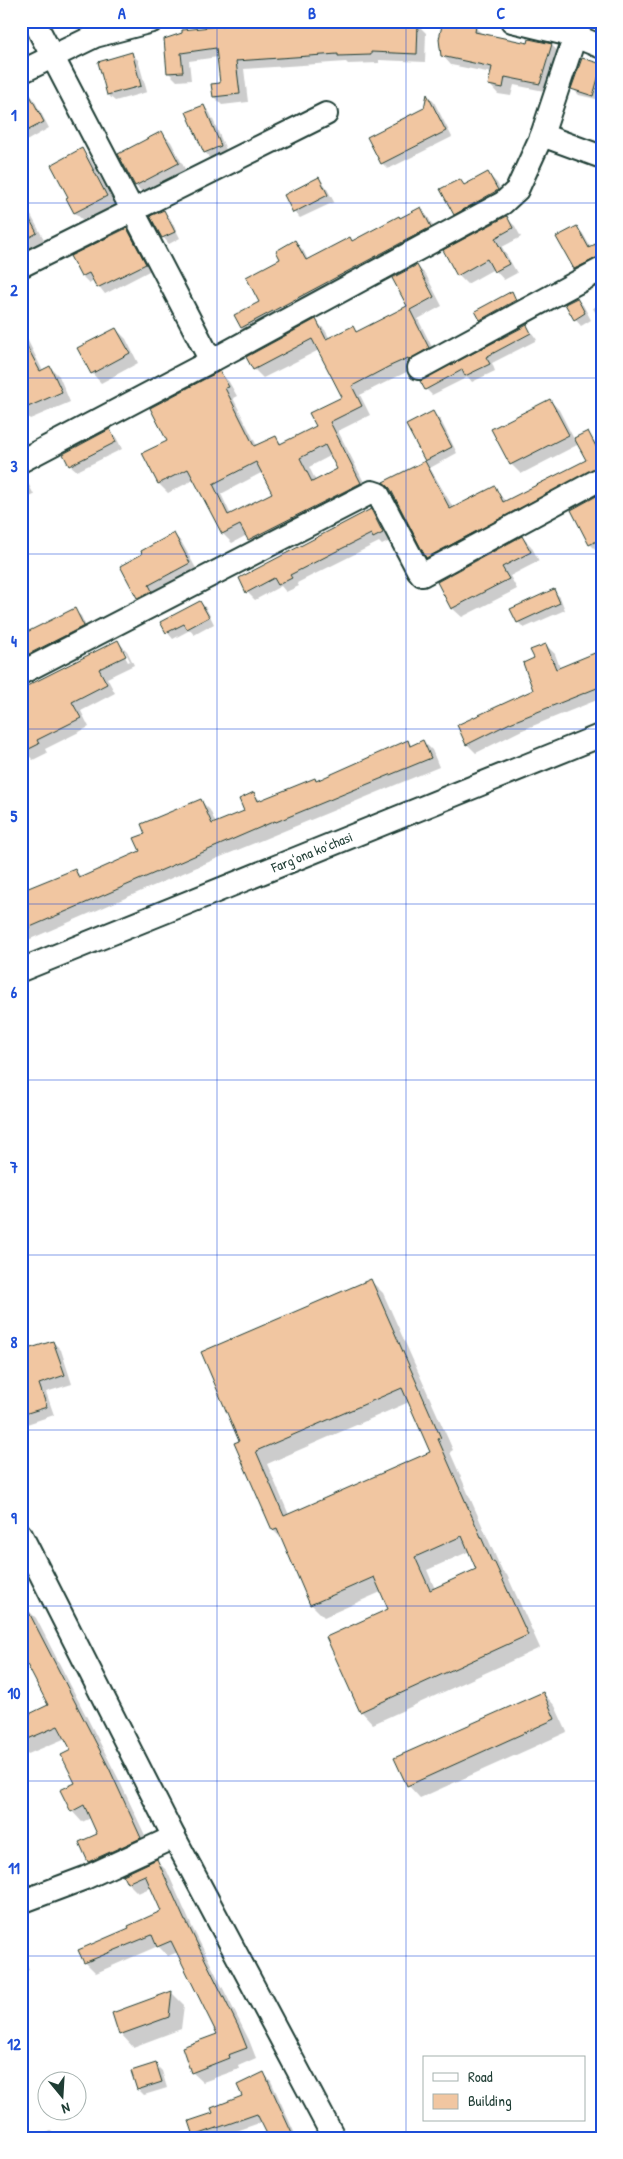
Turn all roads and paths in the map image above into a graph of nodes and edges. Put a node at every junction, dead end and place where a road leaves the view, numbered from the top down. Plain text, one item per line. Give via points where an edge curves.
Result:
1 (34, 21) edge
2 (152, 21) edge
3 (512, 21) edge
4 (578, 29) edge
5 (602, 47) edge
6 (52, 56) junction
7 (21, 72) edge
8 (326, 114) dead end
9 (542, 135) junction
10 (602, 157) edge
11 (132, 210) junction
12 (21, 266) edge
13 (602, 269) edge
14 (211, 361) junction
15 (419, 368) dead end
16 (21, 460) edge
17 (602, 478) edge
18 (21, 673) edge
19 (602, 734) edge
20 (21, 970) edge
21 (21, 1535) edge
22 (174, 1837) junction
23 (21, 1902) edge
24 (334, 2138) edge

1 - 6 street
2 - 6 street via 96,36
3 - 4 street
4 - 5 street
4 - 9 street
6 - 7 street
6 - 11 street
8 - 11 street
9 - 10 street
9 - 14 street via 517,190 503,203
11 - 12 street
11 - 14 street
13 - 15 street
14 - 16 street
17 - 18 street via 422,575 378,494 372,492
19 - 20 street, Fargʻona koʻchasi
21 - 22 street
22 - 23 street via 85,1878
22 - 24 street

